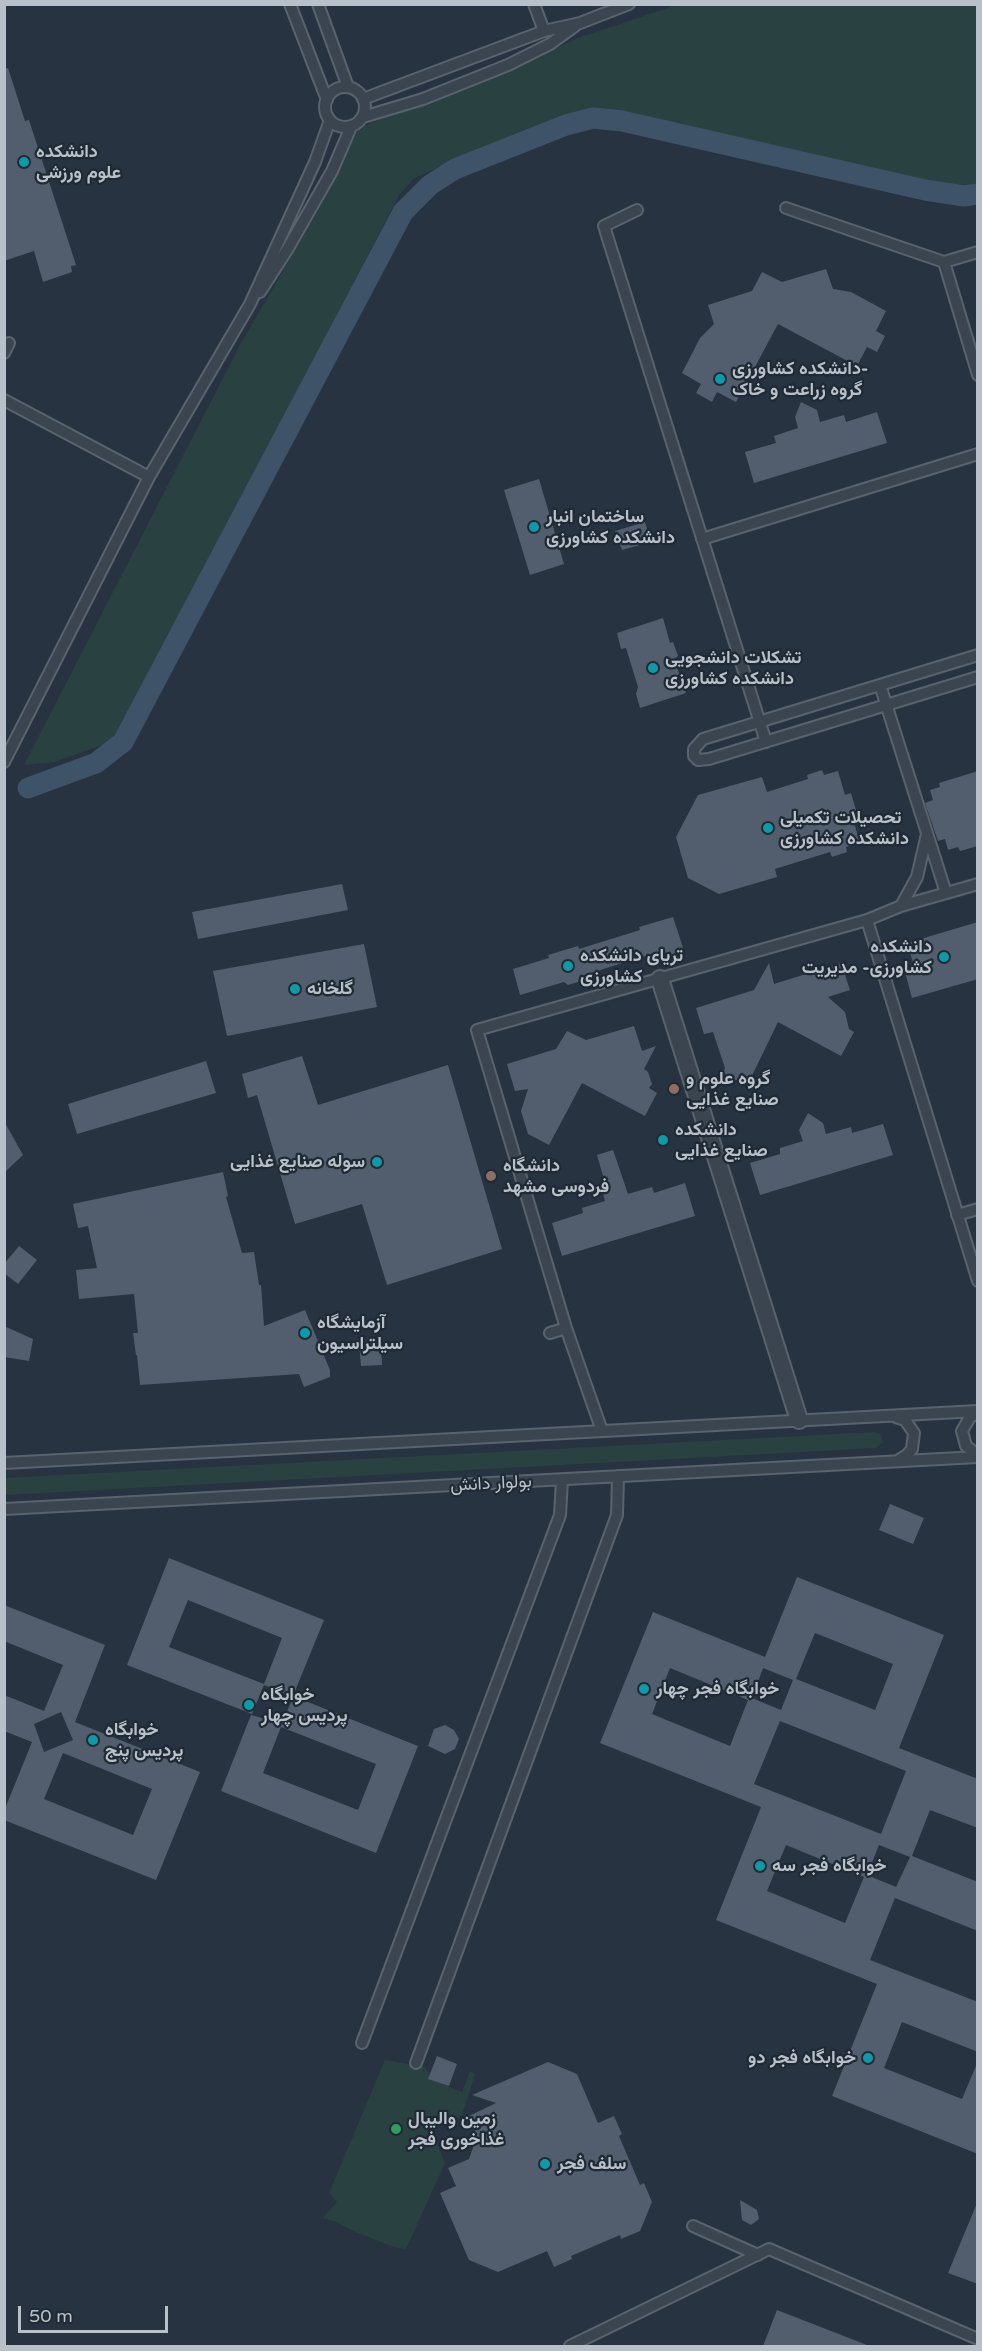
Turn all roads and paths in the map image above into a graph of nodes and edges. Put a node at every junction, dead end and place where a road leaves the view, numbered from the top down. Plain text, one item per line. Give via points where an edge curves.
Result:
1 (290, 4) edge
2 (318, 4) edge
3 (534, 4) edge
4 (628, 4) edge
5 (580, 23) junction
6 (544, 31) junction
7 (348, 87) junction
8 (363, 99) junction
9 (327, 100) junction
10 (363, 117) junction
11 (330, 120) junction
12 (351, 127) junction
13 (786, 208) dead end
14 (637, 210) dead end
15 (978, 252) edge
16 (944, 262) junction
17 (250, 304) junction
18 (978, 375) edge
19 (4, 400) edge
20 (978, 454) edge
21 (149, 477) junction
22 (702, 538) junction
23 (978, 655) edge
24 (978, 677) edge
25 (880, 685) junction
26 (886, 705) junction
27 (760, 722) junction
28 (766, 742) junction
29 (4, 762) edge
30 (927, 834) junction
31 (978, 884) edge
32 (946, 893) junction
33 (901, 906) junction
34 (867, 920) junction
35 (660, 979) junction
36 (978, 1209) edge
37 (957, 1215) junction
38 (978, 1281) edge
39 (566, 1328) junction
40 (550, 1333) dead end
41 (978, 1412) edge
42 (890, 1416) junction
43 (799, 1420) junction
44 (602, 1431) junction
45 (978, 1456) edge
46 (893, 1461) junction
47 (4, 1463) edge
48 (618, 1476) junction
49 (562, 1480) junction
50 (4, 1509) edge
51 (362, 2043) dead end
52 (416, 2063) dead end
53 (693, 2226) dead end
54 (758, 2255) junction
55 (978, 2339) edge
56 (570, 2346) edge

1 - 9 lane
2 - 7 lane
3 - 6 lane
4 - 5 lane
5 - 6 lane
5 - 10 lane via 550,44 508,64 423,99
6 - 8 lane
7 - 8 lane
7 - 9 lane via 333,91
8 - 10 lane
9 - 11 lane
10 - 12 lane
11 - 12 lane
11 - 17 lane
12 - 17 lane via 332,171 287,250
13 - 16 lane
14 - 22 lane via 603,226
15 - 16 lane
16 - 18 lane
17 - 21 lane
19 - 21 lane
20 - 22 lane
21 - 29 lane
22 - 27 lane
23 - 25 lane
24 - 26 lane
25 - 26 lane
25 - 27 lane
26 - 28 lane
26 - 30 lane
27 - 28 lane
27 - 28 lane via 703,739 694,749 694,756 699,760 710,759
30 - 32 lane
30 - 33 lane via 917,877
31 - 32 lane
32 - 33 lane
33 - 34 lane
34 - 35 lane
34 - 37 lane
35 - 39 lane via 477,1030
35 - 43 street
36 - 37 lane
37 - 38 lane
39 - 40 lane
39 - 44 lane
41 - 42 lane
41 - 45 lane via 962,1431 966,1446
42 - 43 lane
42 - 46 lane via 905,1420 914,1433 912,1449
43 - 44 lane
44 - 47 lane
45 - 46 lane, بولوار دانش
46 - 48 lane, بولوار دانش
48 - 49 lane, بولوار دانش
48 - 52 lane via 617,1515
49 - 50 lane, بولوار دانش
49 - 51 lane via 560,1515
53 - 54 lane
54 - 55 lane via 769,2249
54 - 56 lane

